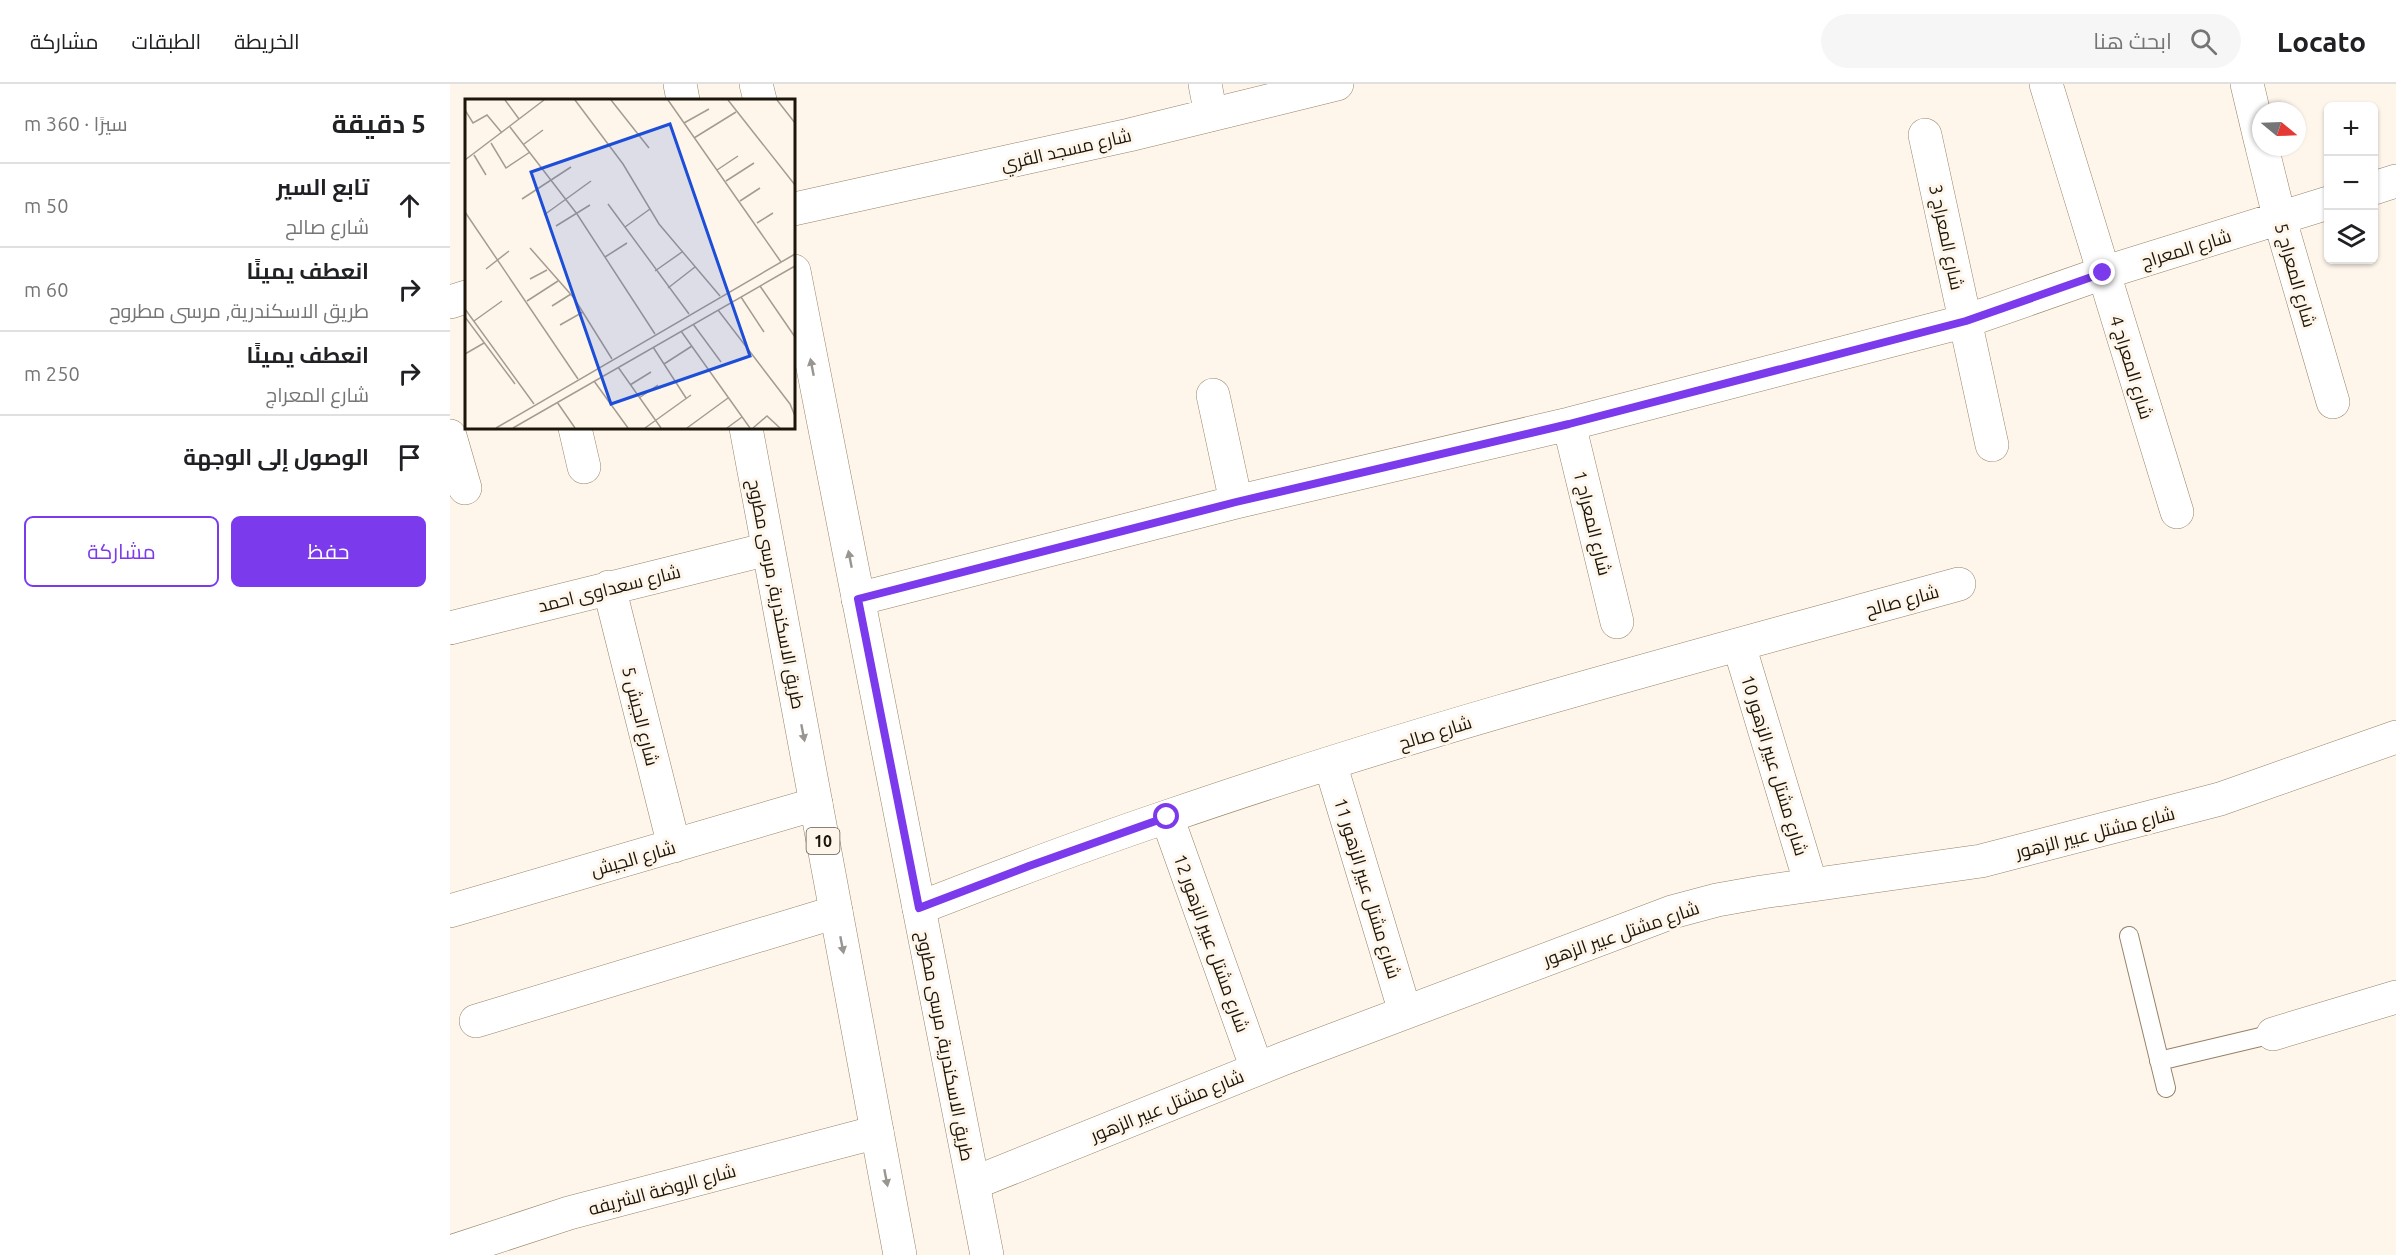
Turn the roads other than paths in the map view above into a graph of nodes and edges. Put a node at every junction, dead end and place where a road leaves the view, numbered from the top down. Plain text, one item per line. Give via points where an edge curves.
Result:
1 (680, 84) edge
2 (756, 84) edge
3 (1338, 84) edge
4 (2046, 84) edge
5 (2247, 84) edge
6 (683, 99) edge
7 (760, 99) edge
8 (1208, 100) edge
9 (2252, 106) edge
10 (1925, 135) dead end
11 (2264, 156) edge
12 (2396, 181) edge
13 (2378, 186) edge
14 (2324, 204) edge
15 (795, 209) edge
16 (2280, 220) junction
17 (2103, 273) junction
18 (795, 276) edge
19 (465, 297) edge
20 (450, 302) edge
21 (1966, 321) junction
22 (1213, 395) dead end
23 (2333, 402) dead end
24 (1569, 424) junction
25 (575, 429) edge
26 (746, 429) edge
27 (450, 435) edge
28 (1992, 445) dead end
29 (584, 467) dead end
30 (465, 488) dead end
31 (1236, 502) junction
32 (2176, 512) dead end
33 (768, 549) junction
34 (1959, 584) dead end
35 (609, 587) junction
36 (858, 599) junction
37 (1617, 622) dead end
38 (450, 628) edge
39 (1739, 645) junction
40 (2396, 737) edge
41 (1330, 763) junction
42 (816, 804) junction
43 (1167, 817) junction
44 (674, 846) junction
45 (1811, 885) junction
46 (919, 908) junction
47 (450, 911) edge
48 (836, 912) junction
49 (2129, 936) dead end
50 (2396, 997) edge
51 (1405, 1012) junction
52 (476, 1021) dead end
53 (2273, 1034) joint
54 (2159, 1061) junction
55 (1257, 1069) junction
56 (2166, 1088) dead end
57 (877, 1132) junction
58 (974, 1183) junction
59 (450, 1252) edge
60 (900, 1255) edge
61 (987, 1255) edge

1 - 6 street
2 - 7 street
3 - 8 street, شارع مسجد القري
4 - 17 street, شارع المعراج 4
5 - 9 street, شارع المعراج 5
8 - 15 street, شارع مسجد القري
10 - 21 street, شارع المعراج 3
11 - 16 street, شارع المعراج 5
12 - 13 street
14 - 16 street, شارع المعراج
16 - 17 street, شارع المعراج
16 - 23 street, شارع المعراج 5
17 - 21 street, شارع المعراج
17 - 32 street, شارع المعراج 4
36 -> 18 street, طريق الاسكندرية, مرسى مطروح
19 - 20 street
21 - 24 street, شارع المعراج
21 - 28 street, شارع المعراج 3
22 - 31 street
24 - 31 street, شارع المعراج
24 - 37 street, شارع المعراج 1
25 - 29 street
26 - 33 street, طريق الاسكندرية, مرسى مطروح / 10
27 - 30 street
31 - 36 street, شارع المعراج
33 - 35 street, شارع سعداوى احمد
33 -> 42 street, طريق الاسكندرية, مرسى مطروح / 10
34 - 39 street, شارع صالح
35 - 38 street, شارع سعداوى احمد
35 - 44 street, شارع الجيش 5
36 - 46 street, طريق الاسكندرية, مرسى مطروح
39 - 41 street, شارع صالح
39 - 45 street, شارع مشتل عبير الزهور 10
40 - 45 street, شارع مشتل عبير الزهور via 2220,799 1992,858
41 - 43 street, شارع صالح
41 - 51 street, شارع مشتل عبير الزهور 11
42 - 44 street, شارع الجيش
42 - 48 street, طريق الاسكندرية, مرسى مطروح / 10
43 - 46 street, شارع صالح
43 - 55 street, شارع مشتل عبير الزهور 12
44 - 47 street, شارع الجيش
45 - 51 street, شارع مشتل عبير الزهور via 1717,900 1672,912
46 - 58 street, طريق الاسكندرية, مرسى مطروح
48 - 52 street
48 -> 57 street, طريق الاسكندرية, مرسى مطروح / 10
49 - 54 lane
50 - 53 street
51 - 55 street, شارع مشتل عبير الزهور
53 - 54 lane
54 - 56 lane
55 - 58 street, شارع مشتل عبير الزهور
57 - 59 street, شارع الروضة الشريفه via 569,1213
57 -> 60 street, طريق الاسكندرية, مرسى مطروح / 10
58 - 61 street, طريق الاسكندرية, مرسى مطروح

